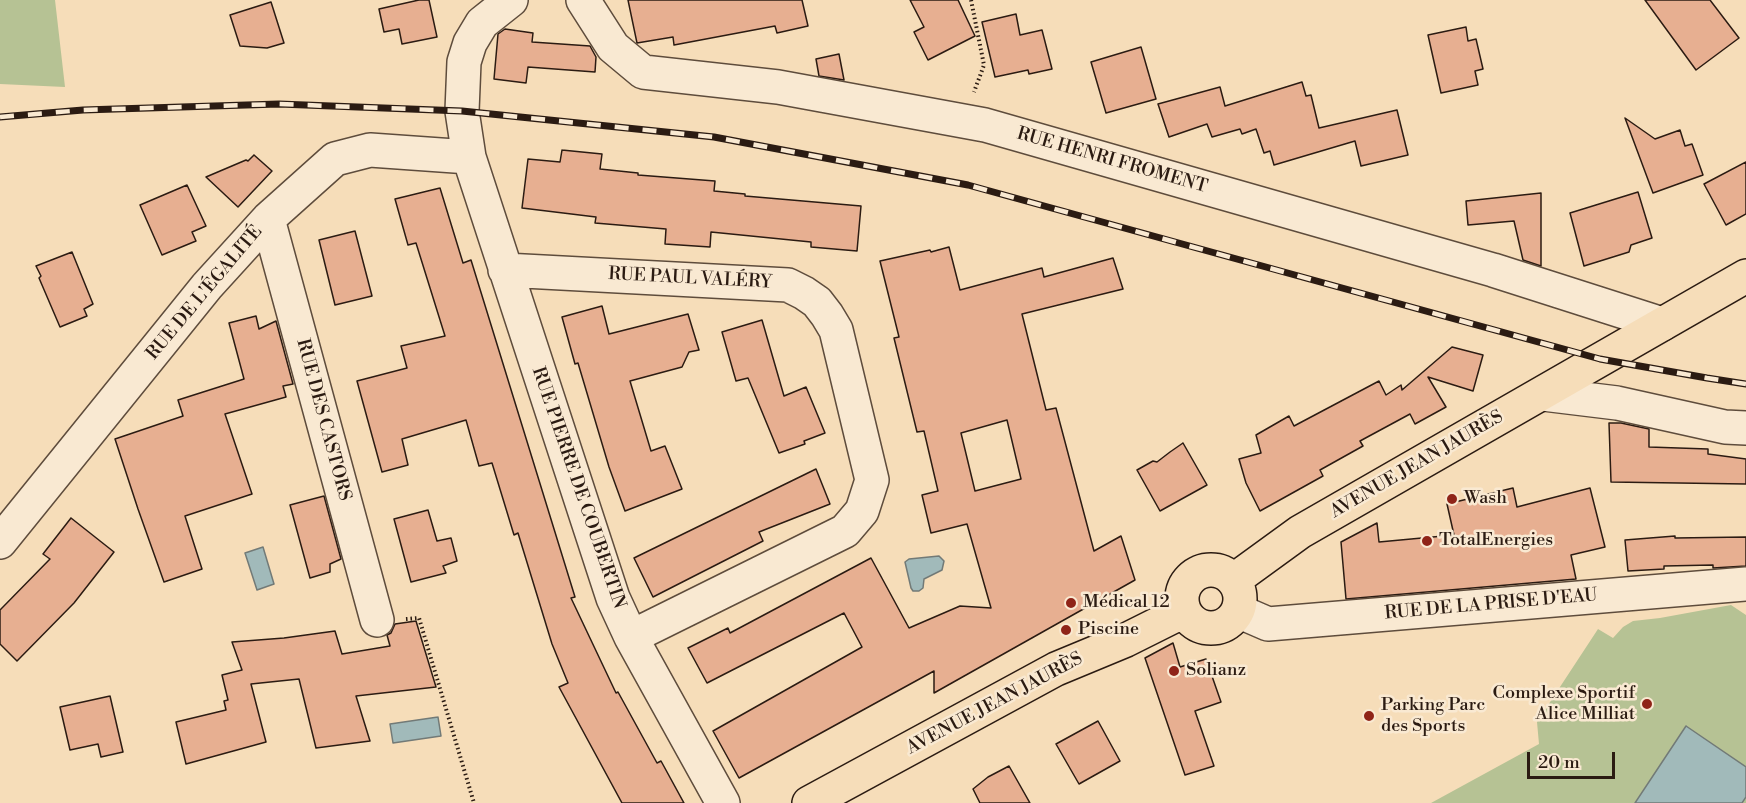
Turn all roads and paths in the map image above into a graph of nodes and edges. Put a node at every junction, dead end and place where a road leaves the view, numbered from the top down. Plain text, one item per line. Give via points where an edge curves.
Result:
1 (511, 0) edge
2 (583, 0) edge
3 (971, 0) edge
4 (963, 120) junction
5 (469, 158) junction
6 (268, 219) junction
7 (505, 270) junction
8 (1746, 276) edge
9 (1662, 324) junction
10 (1543, 394) junction
11 (1746, 428) edge
12 (0, 542) edge
13 (1746, 584) edge
14 (1236, 596) junction
15 (1184, 611) junction
16 (419, 618) dead end
17 (377, 620) dead end
18 (632, 637) junction
19 (474, 803) edge
20 (723, 803) edge
21 (809, 803) edge

1 - 5 street, RUE PIERRE DE COUBERTIN via 482,23 464,62 462,111
2 - 4 street, RUE HENRI FROMENT via 613,47 643,72 778,87
3 - 4 path via 984,64
4 - 9 street, RUE HENRI FROMENT via 1482,267
5 - 6 street, RUE DE L'ÉGALITÉ via 370,150 335,159
5 - 7 street, RUE PIERRE DE COUBERTIN
6 - 12 street, RUE DE L'ÉGALITÉ via 207,286
6 - 17 street, RUE DES CASTORS
7 - 18 street, RUE PIERRE DE COUBERTIN via 613,598
7 - 18 street, RUE PAUL VALÉRY via 788,285 817,302 836,330 872,480 862,511 845,531
8 - 9 main road, AVENUE JEAN JAURÈS
9 - 10 main road, AVENUE JEAN JAURÈS
10 - 11 street via 1617,403
10 - 14 main road, AVENUE JEAN JAURÈS via 1300,532
13 - 14 street, RUE DE LA PRISE D'EAU via 1268,624
14 - 15 main road via 1232,620 1222,626 1200,626
14 - 15 main road via 1225,572 1201,570 1184,587
15 - 21 main road, AVENUE JEAN JAURÈS via 1056,669
16 - 19 path
18 - 20 street, RUE PIERRE DE COUBERTIN

